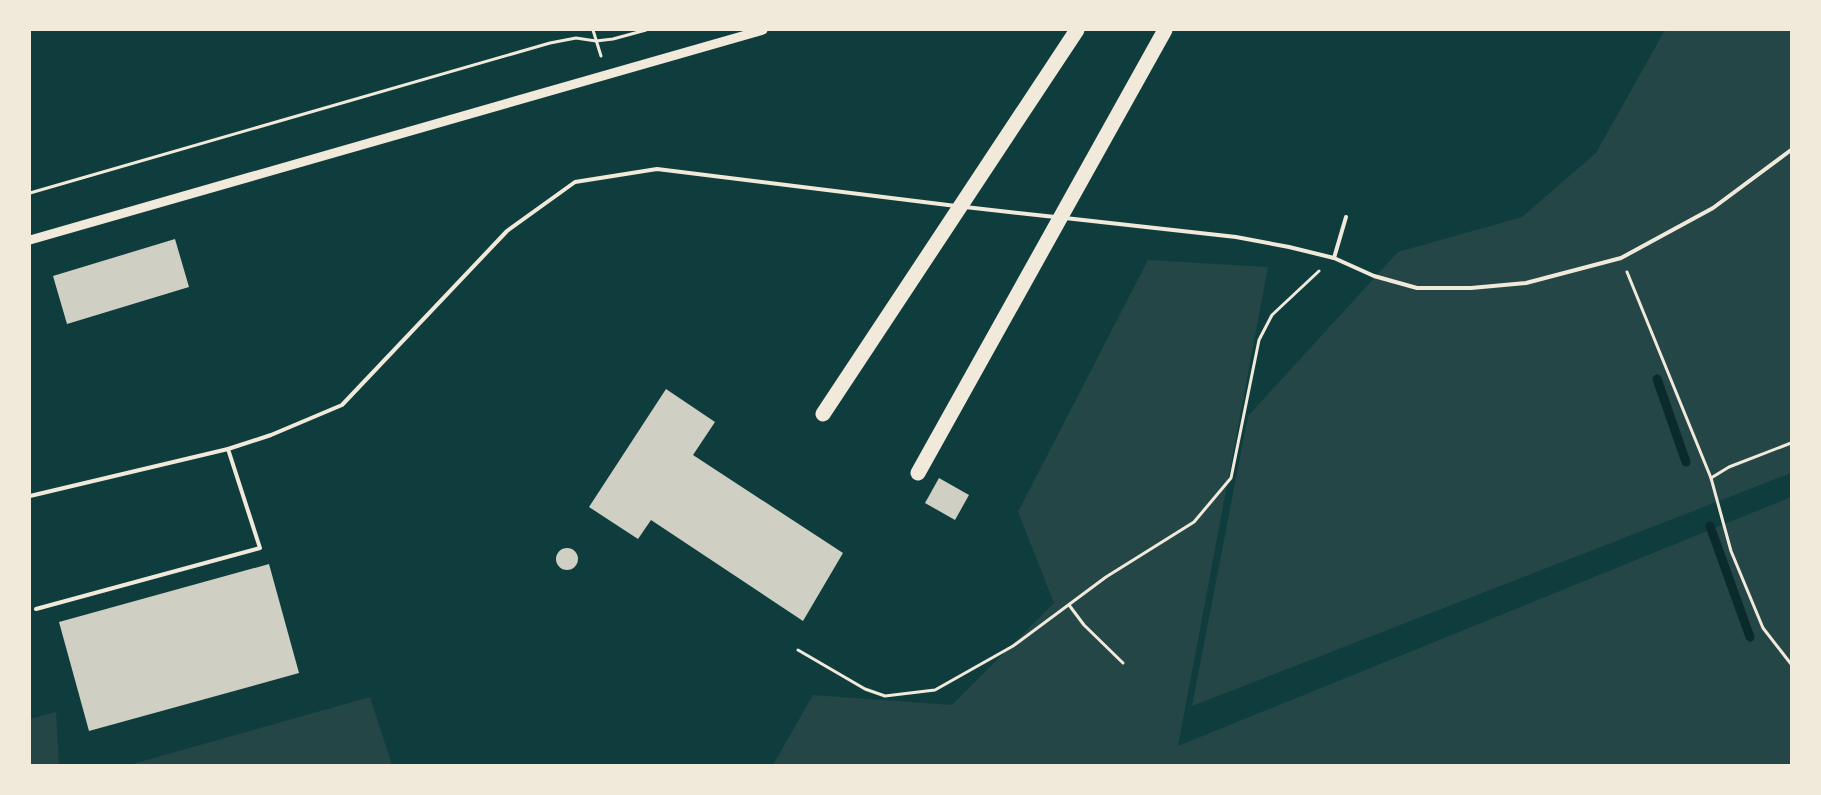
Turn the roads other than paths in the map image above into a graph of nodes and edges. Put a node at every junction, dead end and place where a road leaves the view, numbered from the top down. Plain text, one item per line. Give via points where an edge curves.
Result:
1 (763, 30) edge
2 (1077, 30) edge
3 (1165, 30) edge
4 (1791, 150) edge
5 (1346, 217) dead end
6 (30, 240) edge
7 (1334, 258) junction
8 (823, 414) dead end
9 (228, 449) junction
10 (918, 473) dead end
11 (30, 496) edge
12 (36, 609) dead end

1 - 6 street
2 - 8 highway
3 - 10 highway
4 - 7 lane via 1713,208 1621,258 1526,283 1417,288 1374,276
5 - 7 lane
7 - 9 lane via 1236,237 657,169 575,182 507,231 342,405
9 - 11 lane
9 - 12 lane via 260,548

